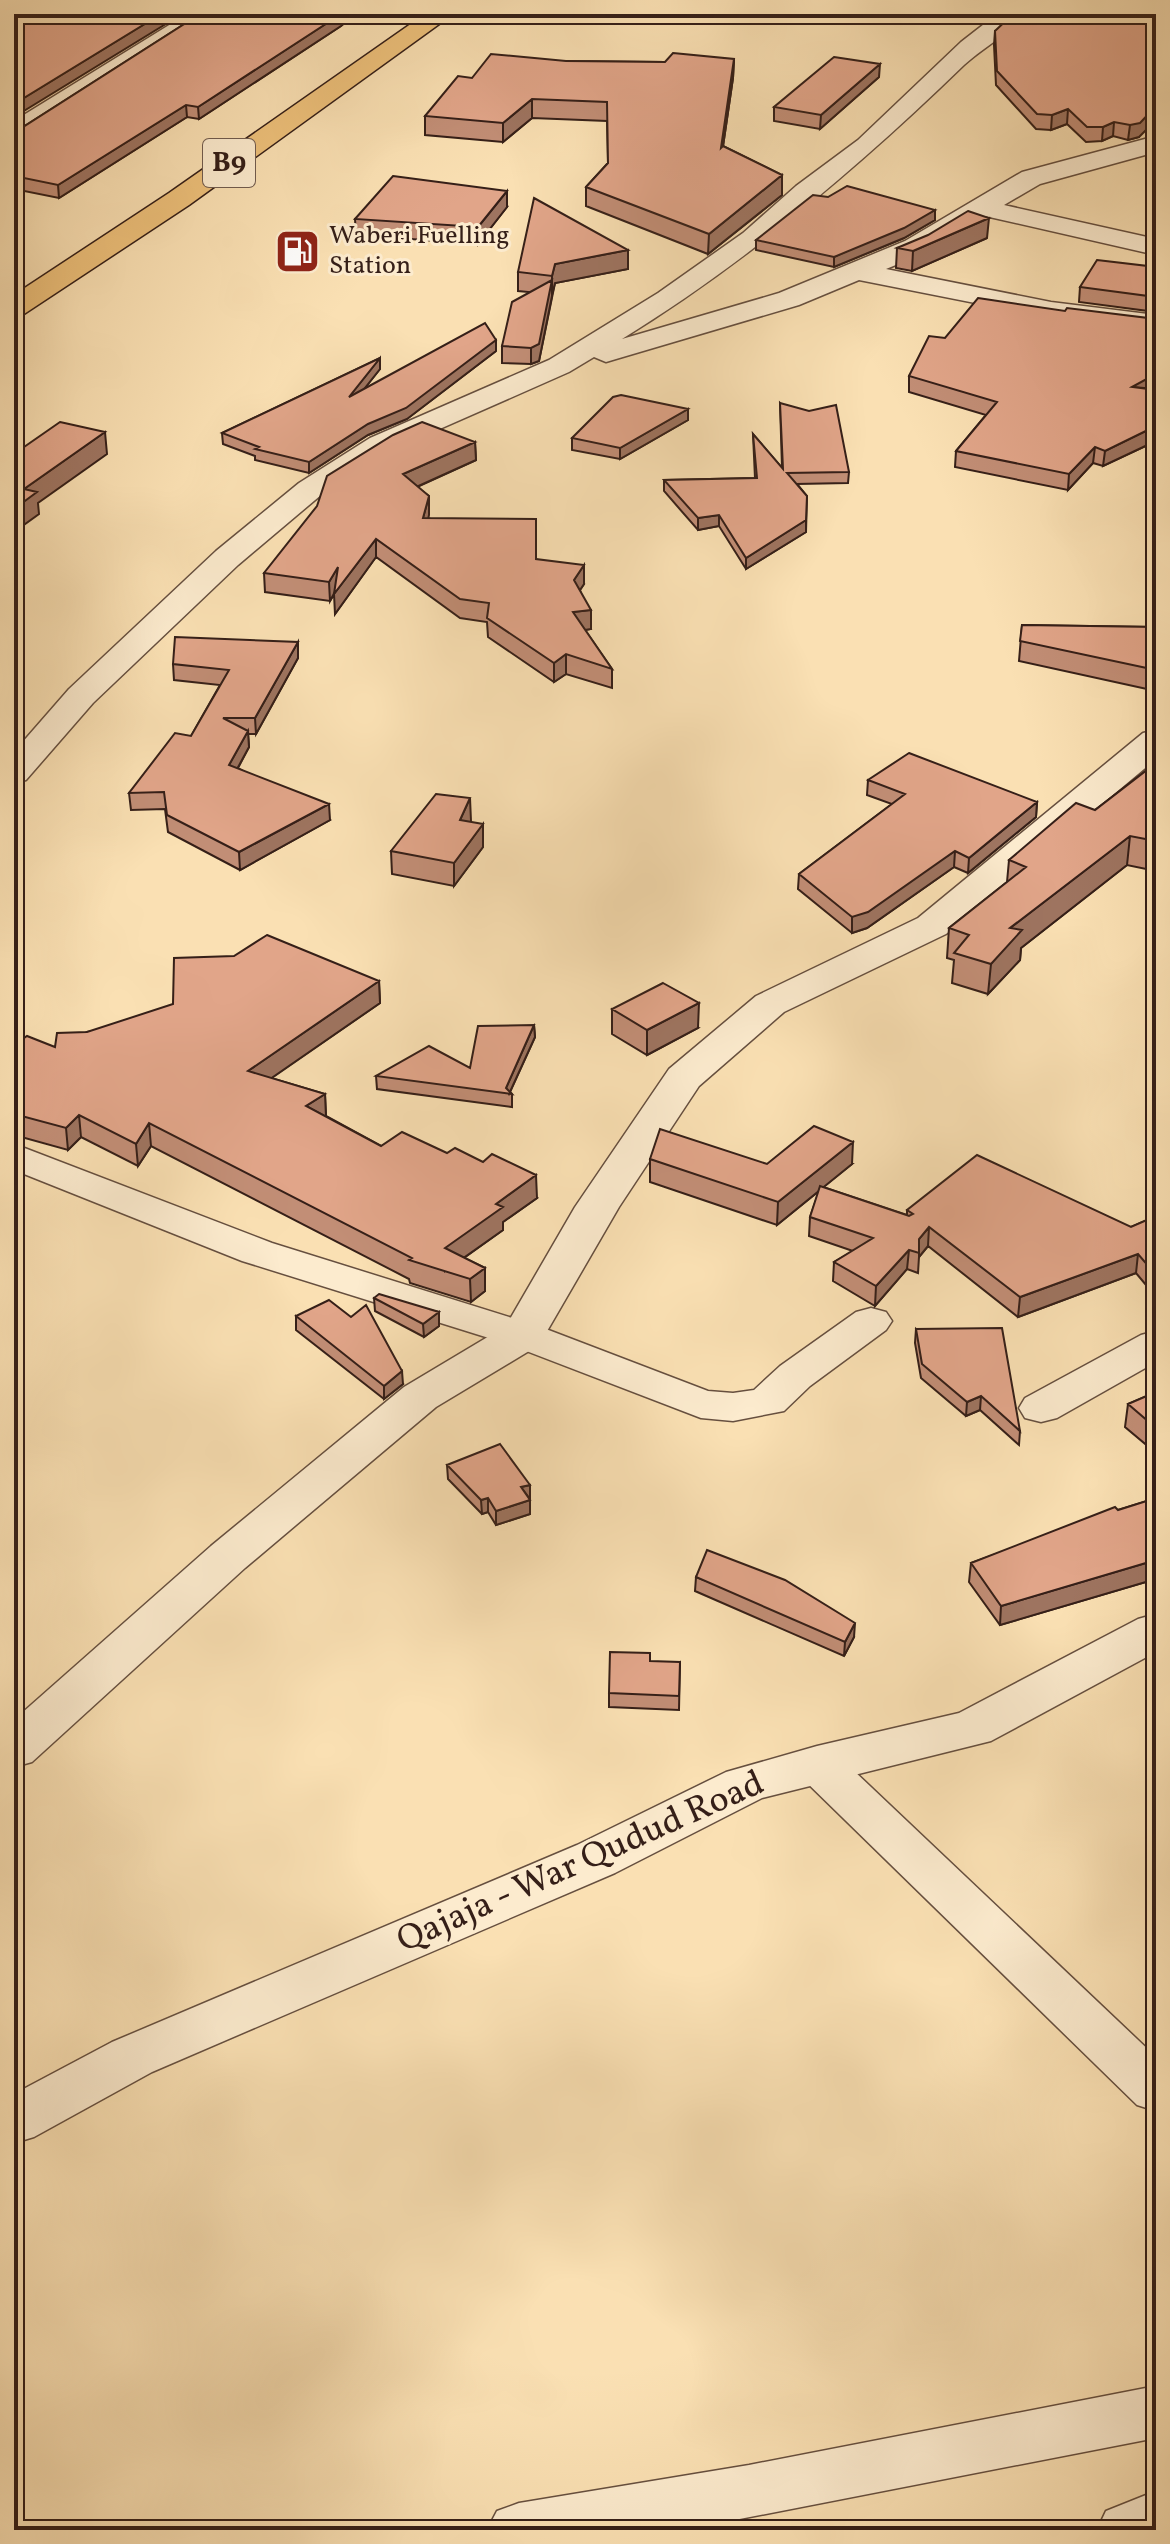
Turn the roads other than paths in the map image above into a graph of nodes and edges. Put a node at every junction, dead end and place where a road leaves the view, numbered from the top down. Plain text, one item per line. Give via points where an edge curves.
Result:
1 (22, 14) edge
2 (204, 14) edge
3 (441, 14) edge
4 (1012, 14) edge
5 (14, 24) edge
6 (14, 132) edge
7 (1156, 144) edge
8 (983, 208) junction
9 (1156, 247) edge
10 (856, 271) junction
11 (14, 308) edge
12 (1156, 323) edge
13 (559, 366) junction
14 (1156, 741) edge
15 (14, 773) edge
16 (14, 1156) edge
17 (871, 1321) dead end
18 (523, 1335) junction
19 (1156, 1344) edge
20 (1041, 1408) dead end
21 (1156, 1631) edge
22 (14, 1749) edge
23 (817, 1764) junction
24 (1156, 2090) edge
25 (14, 2121) edge
26 (1156, 2412) edge
27 (1156, 2517) edge
28 (519, 2530) edge
29 (1127, 2530) edge

1 - 5 street
2 - 6 street
3 - 11 highway, B9
4 - 13 street via 969,47 867,145 752,239
7 - 8 street via 1031,178
8 - 9 street
8 - 10 street via 915,247
10 - 12 street via 1051,310
10 - 13 street via 789,299
13 - 15 street via 381,444 310,489 227,558 81,696
14 - 18 street via 932,926 770,1004 684,1078 597,1207
16 - 18 street via 257,1252
17 - 18 street via 768,1401 733,1407 701,1404
18 - 22 street via 420,1397 228,1557
19 - 20 street
21 - 23 street, Qajaja - War Qudud Road via 973,1728
23 - 24 street
23 - 25 street, Qajaja - War Qudud Road via 744,1785 596,1859 132,2057
26 - 28 street via 749,2492
27 - 29 street

